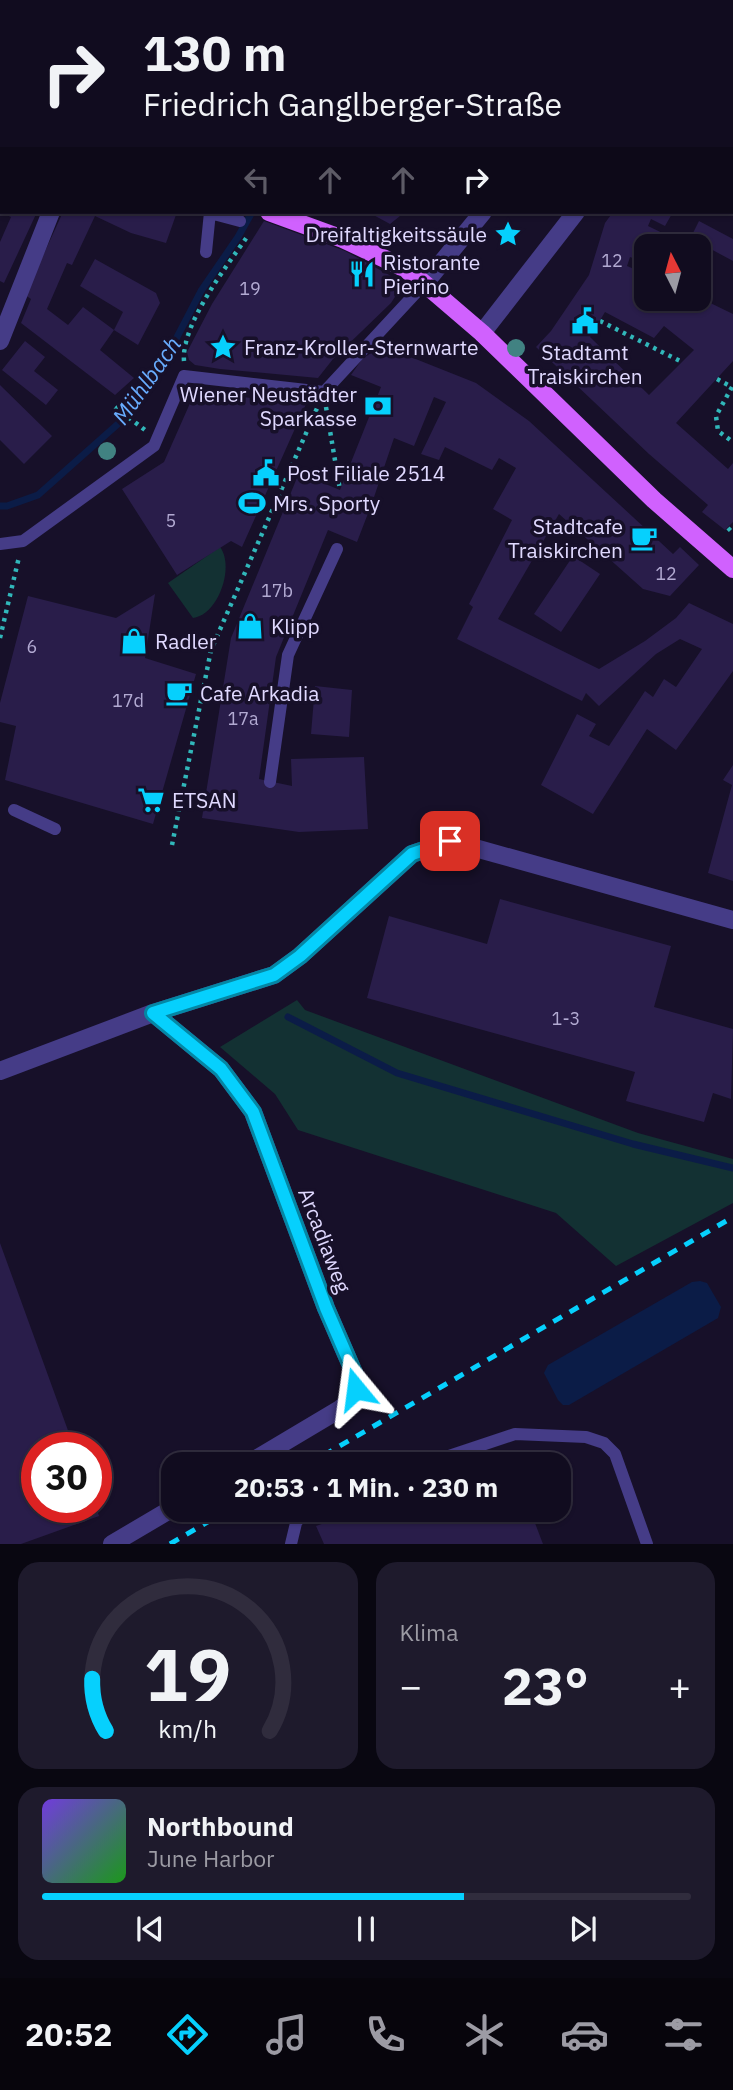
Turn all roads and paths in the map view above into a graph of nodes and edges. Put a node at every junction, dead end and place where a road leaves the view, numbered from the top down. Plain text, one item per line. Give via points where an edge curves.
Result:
1 (50, 214) edge
2 (210, 214) edge
3 (217, 214) edge
4 (279, 214) edge
5 (481, 214) edge
6 (574, 214) edge
7 (240, 221) dead end
8 (248, 235) dead end
9 (206, 252) dead end
10 (425, 283) junction
11 (600, 321) dead end
12 (482, 333) junction
13 (0, 341) edge
14 (682, 362) dead end
15 (184, 376) junction
16 (717, 379) dead end
17 (733, 386) edge
18 (324, 392) junction
19 (115, 407) dead end
20 (131, 421) dead end
21 (733, 442) edge
22 (340, 490) dead end
23 (728, 528) dead end
24 (733, 533) edge
25 (23, 541) junction
26 (0, 544) edge
27 (337, 549) dead end
28 (733, 569) edge
29 (0, 638) edge
30 (270, 782) dead end
31 (14, 810) dead end
32 (55, 829) dead end
33 (172, 845) dead end
34 (733, 920) edge
35 (153, 1013) junction
36 (0, 1070) edge
37 (268, 1452) edge
38 (461, 1452) edge
39 (161, 1515) edge
40 (297, 1522) edge
41 (112, 1544) edge
42 (290, 1544) edge
43 (647, 1544) edge

1 - 13 street
2 - 9 lane
3 - 7 lane
4 - 10 main road via 380,256
5 - 10 street
6 - 12 street
8 - 15 path via 206,294 183,350
10 - 12 main road
10 - 18 lane
11 - 14 path
12 - 28 main road via 654,500
15 - 18 lane
15 - 25 lane via 154,446
16 - 17 path
17 - 21 path via 716,416 718,431
18 - 22 path
18 - 33 path via 211,650
19 - 20 path
23 - 24 path
25 - 26 lane
25 - 29 path
27 - 30 lane via 288,654
31 - 32 lane
34 - 35 street via 450,841 412,854 274,975
35 - 36 street
35 - 37 street, Arcadiaweg via 221,1069 253,1112 355,1375 356,1389 348,1402
38 - 43 lane via 515,1434 586,1437 604,1443 615,1454
39 - 41 street
40 - 42 lane

